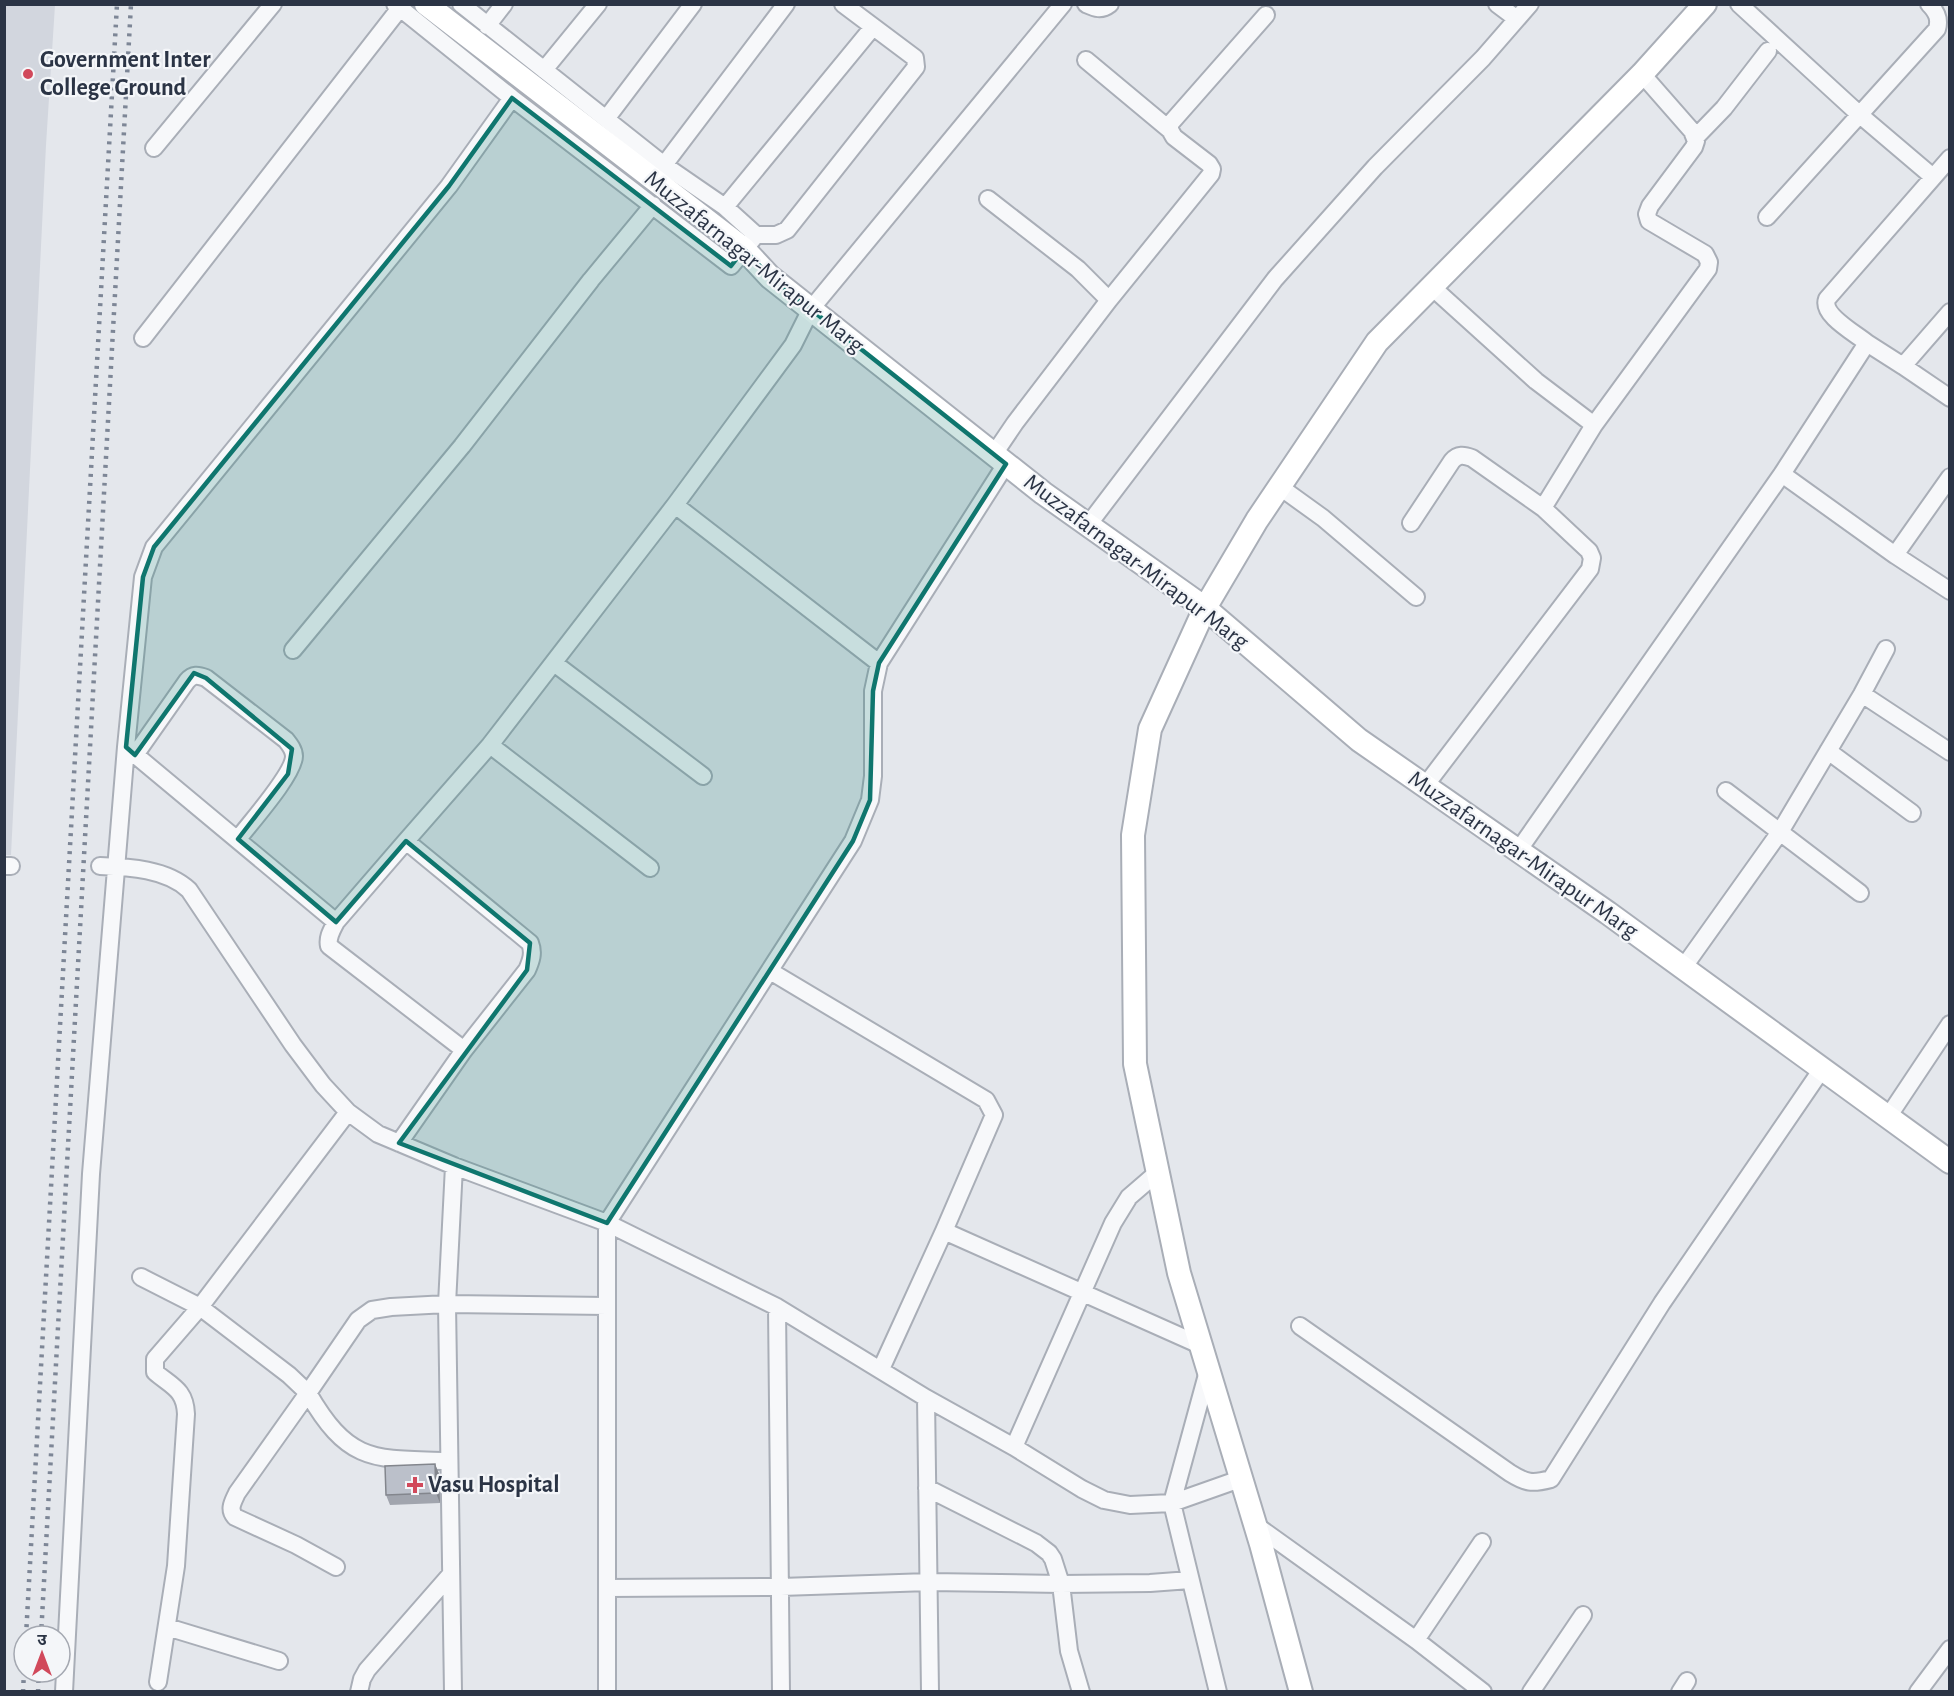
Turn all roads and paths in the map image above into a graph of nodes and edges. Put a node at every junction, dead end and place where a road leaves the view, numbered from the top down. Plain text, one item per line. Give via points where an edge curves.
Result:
1 (273, 4) edge
2 (426, 4) edge
3 (461, 4) edge
4 (504, 4) edge
5 (598, 4) edge
6 (693, 4) edge
7 (786, 4) edge
8 (843, 4) edge
9 (1063, 4) edge
10 (1086, 4) edge
11 (1110, 4) edge
12 (1497, 4) edge
13 (1530, 4) edge
14 (1705, 4) edge
15 (1739, 4) edge
16 (1929, 4) edge
17 (397, 7) edge
18 (1266, 15) dead end
19 (1516, 20) junction
20 (487, 26) junction
21 (873, 27) junction
22 (1768, 51) dead end
23 (1086, 60) dead end
24 (544, 70) junction
25 (1642, 74) junction
26 (512, 98) junction
27 (1860, 115) junction
28 (606, 119) junction
29 (1170, 130) junction
30 (1695, 138) junction
31 (154, 148) dead end
32 (1950, 158) edge
33 (664, 165) junction
34 (1933, 177) junction
35 (988, 200) dead end
36 (653, 205) junction
37 (725, 207) junction
38 (1767, 217) dead end
39 (750, 242) junction
40 (1432, 287) junction
41 (1109, 300) junction
42 (811, 309) junction
43 (1950, 312) edge
44 (143, 338) dead end
45 (1867, 343) junction
46 (1903, 366) junction
47 (1950, 398) edge
48 (1594, 425) junction
49 (1000, 459) junction
50 (1782, 474) junction
51 (1950, 477) edge
52 (1280, 487) junction
53 (675, 505) junction
54 (1543, 508) junction
55 (1411, 523) dead end
56 (1088, 525) junction
57 (1895, 555) junction
58 (1950, 591) edge
59 (1416, 597) dead end
60 (1205, 608) junction
61 (1886, 649) dead end
62 (293, 650) dead end
63 (554, 663) junction
64 (879, 663) junction
65 (1862, 694) junction
66 (490, 745) junction
67 (131, 751) junction
68 (1828, 751) junction
69 (1950, 752) edge
70 (703, 776) dead end
71 (1425, 786) junction
72 (1726, 791) dead end
73 (1912, 813) dead end
74 (1780, 832) junction
75 (238, 840) junction
76 (406, 841) junction
77 (1518, 851) junction
78 (108, 866) junction
79 (650, 868) dead end
80 (1860, 893) dead end
81 (336, 922) junction
82 (1683, 968) junction
83 (770, 971) junction
84 (1950, 1024) edge
85 (464, 1050) junction
86 (1822, 1069) junction
87 (348, 1112) junction
88 (1888, 1117) junction
89 (399, 1143) junction
90 (1950, 1162) edge
91 (454, 1166) junction
92 (1158, 1172) junction
93 (607, 1223) junction
94 (944, 1231) junction
95 (141, 1277) dead end
96 (1082, 1292) junction
97 (447, 1304) junction
98 (607, 1306) junction
99 (200, 1307) junction
100 (777, 1307) junction
101 (1300, 1326) dead end
102 (1200, 1345) junction
103 (881, 1369) junction
104 (1208, 1371) junction
105 (308, 1393) junction
106 (926, 1398) junction
107 (1014, 1447) junction
108 (449, 1461) junction
109 (1240, 1479) junction
110 (927, 1488) junction
111 (1172, 1503) junction
112 (1254, 1524) junction
113 (1482, 1542) dead end
114 (336, 1567) dead end
115 (451, 1574) junction
116 (1190, 1580) junction
117 (928, 1582) junction
118 (1061, 1584) junction
119 (781, 1587) junction
120 (607, 1588) junction
121 (1583, 1615) dead end
122 (167, 1627) junction
123 (1416, 1640) junction
124 (1950, 1649) edge
125 (279, 1661) dead end
126 (158, 1682) dead end
127 (64, 1692) edge
128 (359, 1692) edge
129 (453, 1692) edge
130 (607, 1692) edge
131 (781, 1692) edge
132 (930, 1692) edge
133 (1082, 1692) edge
134 (1218, 1692) edge
135 (1301, 1692) edge
136 (1483, 1692) edge
137 (1531, 1692) edge
138 (1918, 1692) edge

1 - 31 street
2 - 39 main road, Muzzafarnagar-Mirapur Marg
3 - 20 street
4 - 20 street
5 - 24 street
6 - 28 street
7 - 33 street
8 - 21 street
9 - 42 street
10 - 11 street via 1098,9
12 - 19 street
13 - 19 street
14 - 25 main road
15 - 27 street
16 - 27 street via 1937,14 1938,29
17 - 26 street
17 - 44 street
18 - 29 street via 1170,124
19 - 56 street via 1375,167 1275,279
20 - 24 street
21 - 37 street
21 - 39 street via 915,58 916,67 787,230
22 - 30 street
23 - 29 street
24 - 28 street
25 - 30 street
25 - 40 main road
26 - 36 street
26 - 67 street via 449,186 154,547 142,577
27 - 34 street
27 - 38 street
28 - 33 street
29 - 41 street via 1209,164 1212,172
30 - 48 street via 1694,147 1647,214 1653,225 1705,254 1708,269
32 - 34 street
33 - 37 street
34 - 45 street via 1827,298 1825,304 1832,316
35 - 41 street via 1078,269
36 - 39 street via 731,266
36 - 62 street via 462,446
37 - 39 street
39 - 42 main road, Muzzafarnagar-Mirapur Marg via 770,277
40 - 48 street via 1536,381
40 - 52 main road via 1377,342
41 - 49 street via 1015,423
42 - 49 main road, Muzzafarnagar-Mirapur Marg
42 - 53 street via 793,345
43 - 46 street
45 - 46 street
45 - 50 street
46 - 47 street
48 - 54 street
49 - 56 main road, Muzzafarnagar-Mirapur Marg
49 - 64 street
50 - 57 street
50 - 77 street
51 - 57 street
52 - 59 street
52 - 60 main road
53 - 63 street
53 - 64 street
54 - 55 street via 1464,455 1455,457
54 - 71 street via 1588,551 1592,558 1590,569
56 - 60 main road, Muzzafarnagar-Mirapur Marg
57 - 58 street
60 - 71 main road, Muzzafarnagar-Mirapur Marg via 1359,740
60 - 92 main road via 1150,729 1133,835 1136,1064
61 - 65 street
63 - 66 street
63 - 70 street
64 - 83 street via 873,691 870,800 853,841
65 - 68 street
65 - 69 street
66 - 76 street
66 - 79 street
67 - 75 street
67 - 75 street via 191,676 198,675 286,740 294,755 288,774
67 - 78 street
68 - 73 street
68 - 74 street
71 - 77 main road, Muzzafarnagar-Mirapur Marg
72 - 74 street
74 - 80 street
74 - 82 street
75 - 81 street
76 - 81 street
76 - 85 street via 530,943 532,949 527,970
77 - 82 main road, Muzzafarnagar-Mirapur Marg
78 - 87 street via 160,874 189,890 293,1045
78 - 127 street
81 - 85 street via 328,941 333,950
82 - 86 main road, Muzzafarnagar-Mirapur Marg
83 - 93 street
83 - 94 street via 986,1100 992,1108 993,1120
84 - 88 street
85 - 89 street
86 - 88 main road, Muzzafarnagar-Mirapur Marg
86 - 101 street via 1662,1303 1551,1479 1524,1482
87 - 89 street via 378,1134
87 - 99 street
88 - 90 main road, Muzzafarnagar-Mirapur Marg
89 - 91 street
91 - 93 street
91 - 97 street
92 - 96 street via 1121,1208
92 - 102 main road via 1179,1273
93 - 98 street
93 - 100 street
94 - 96 street
94 - 103 street
95 - 99 street
96 - 102 street
96 - 107 street
97 - 98 street
97 - 105 street via 391,1307 364,1314
97 - 108 street
98 - 120 street
99 - 105 street
99 - 122 street via 154,1363 155,1372 181,1392 186,1406 176,1566
100 - 103 street
100 - 119 street
102 - 104 main road
103 - 106 street
104 - 109 main road
104 - 111 street
105 - 108 street via 332,1430 359,1450 390,1460
105 - 114 street via 237,1493 232,1513
106 - 107 street
106 - 110 street
107 - 111 street via 1104,1500 1130,1505
108 - 115 street
109 - 111 street
109 - 112 main road
110 - 117 street
110 - 118 street via 1043,1548 1053,1560
111 - 116 street
112 - 123 street
112 - 135 main road
113 - 123 street
115 - 128 street via 367,1670
115 - 129 street
116 - 118 street
116 - 134 street
117 - 118 street
117 - 119 street
117 - 132 street
118 - 133 street via 1069,1652
119 - 120 street
119 - 131 street
120 - 130 street
121 - 137 street
122 - 125 street
122 - 126 street
123 - 136 street
124 - 138 street

